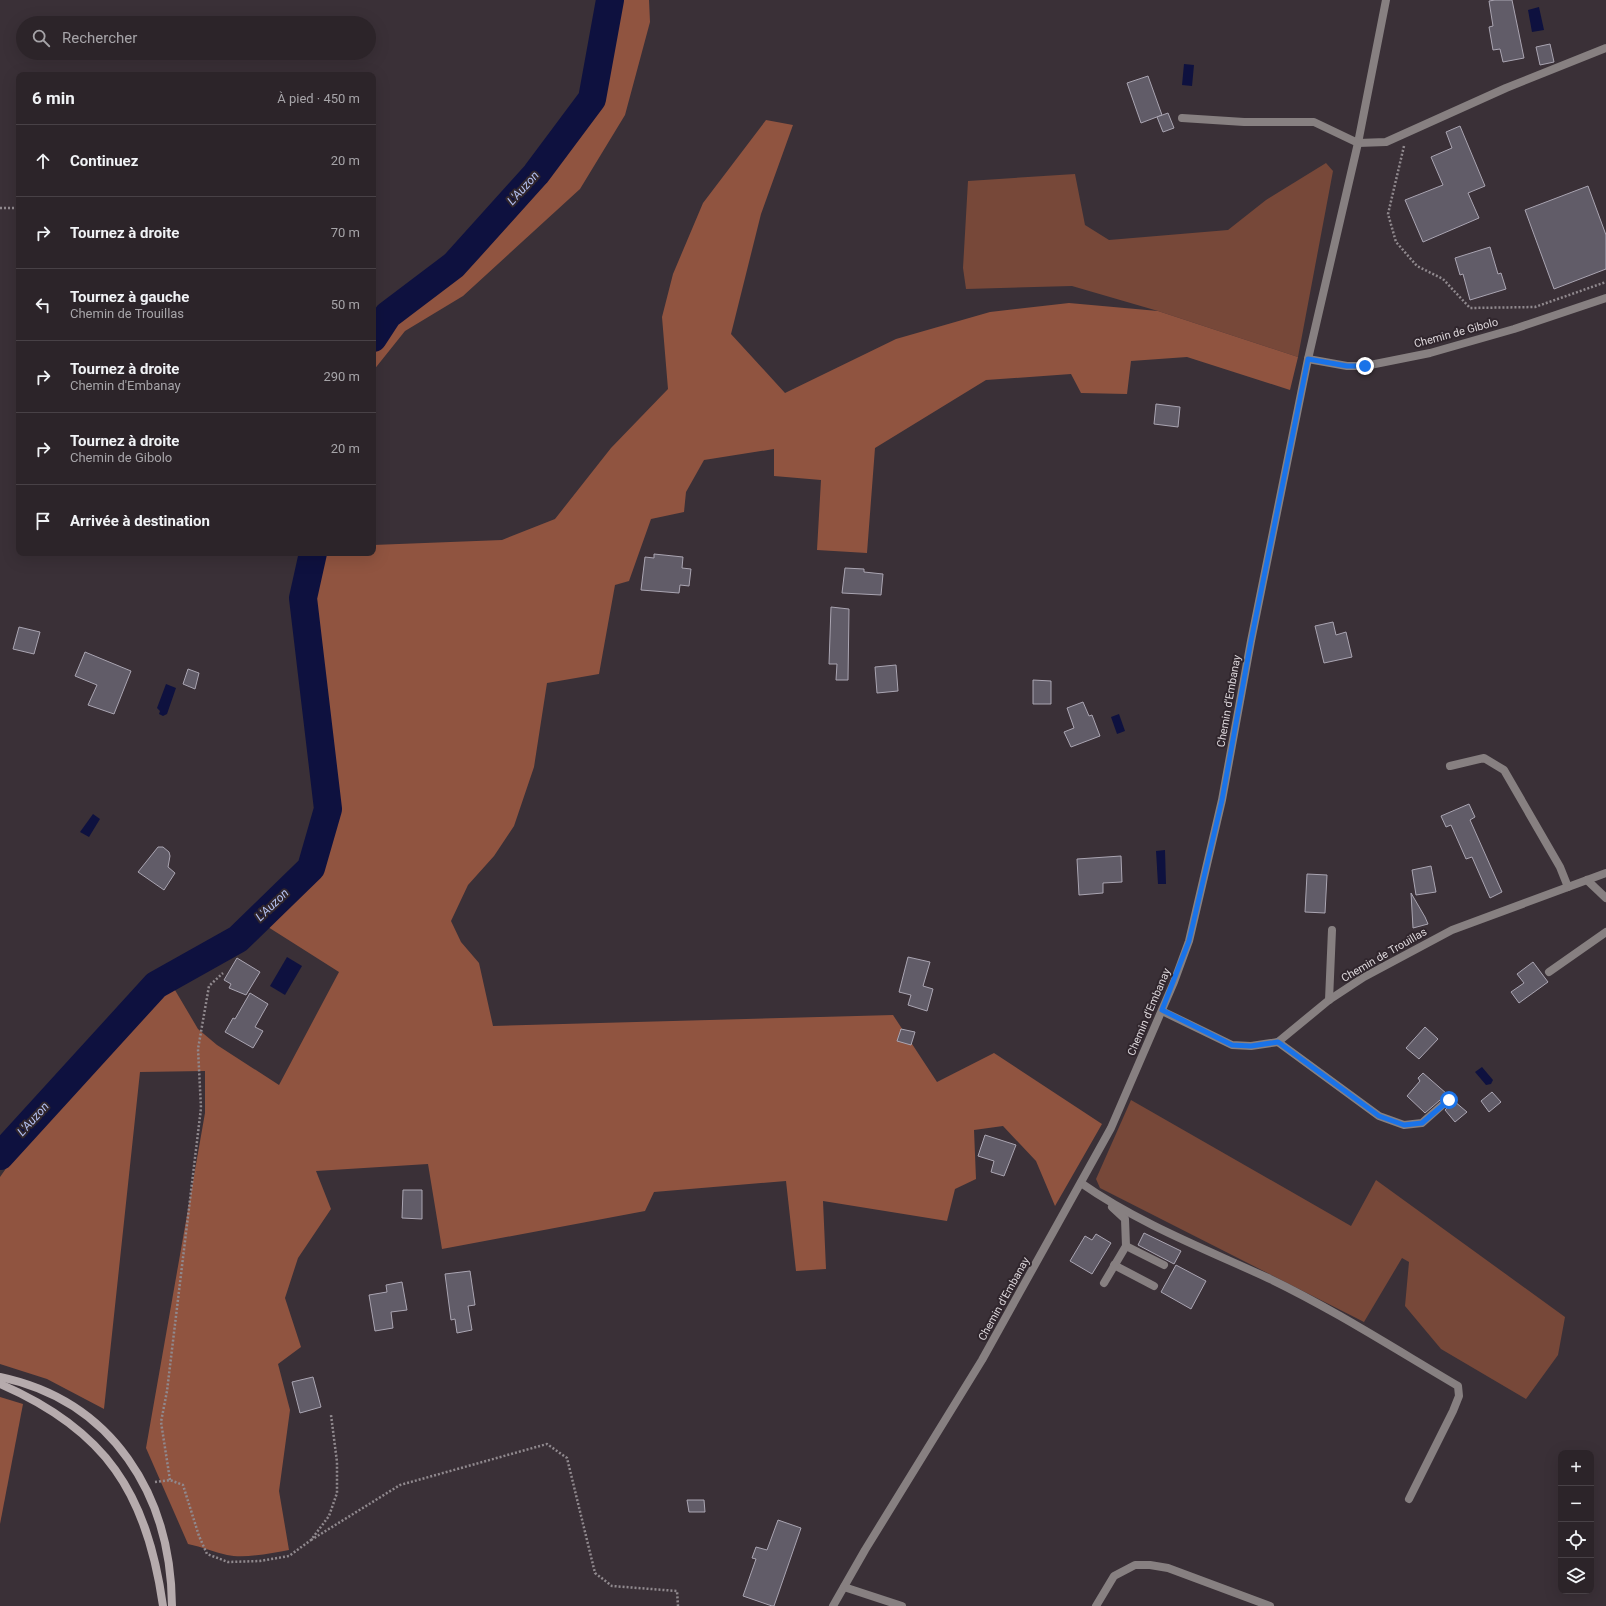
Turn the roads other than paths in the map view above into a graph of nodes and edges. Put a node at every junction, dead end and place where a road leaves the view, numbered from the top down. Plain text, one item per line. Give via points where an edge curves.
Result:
1 (1386, 0) edge
2 (1606, 48) edge
3 (1182, 118) dead end
4 (1358, 143) junction
5 (1606, 298) edge
6 (1308, 359) junction
7 (1450, 766) dead end
8 (1606, 873) edge
9 (1587, 880) junction
10 (1568, 887) junction
11 (1606, 898) edge
12 (1332, 930) dead end
13 (1606, 932) edge
14 (1549, 972) dead end
15 (1329, 1000) junction
16 (1162, 1010) junction
17 (1278, 1042) junction
18 (1449, 1100) dead end
19 (1081, 1183) junction
20 (1104, 1199) junction
21 (1126, 1246) junction
22 (1114, 1265) junction
23 (1164, 1265) dead end
24 (1104, 1282) dead end
25 (1154, 1286) dead end
26 (0, 1377) edge
27 (0, 1384) edge
28 (1409, 1499) dead end
29 (844, 1587) junction
30 (163, 1606) edge
31 (172, 1606) edge
32 (833, 1606) edge
33 (902, 1606) edge
34 (1096, 1606) edge
35 (1270, 1606) edge

1 - 4 street, Chemin d'Embanay
2 - 4 street via 1386,142
3 - 4 street via 1244,122 1314,122
4 - 6 street, Chemin d'Embanay
5 - 6 street, Chemin de Gibolo via 1430,353 1365,366 1347,366
6 - 16 street, Chemin d'Embanay via 1222,800 1189,941
7 - 10 street via 1484,758 1504,770 1560,867
8 - 9 street, Chemin de Trouillas
9 - 10 street, Chemin de Trouillas
9 - 11 street
10 - 15 street, Chemin de Trouillas via 1452,930 1364,977
12 - 15 street
13 - 14 street
15 - 17 street, Chemin de Trouillas
16 - 17 street via 1232,1045 1251,1046
16 - 19 street, Chemin d'Embanay via 1111,1128
17 - 18 street via 1379,1116 1404,1125 1422,1123
19 - 20 street
19 - 29 street, Chemin d'Embanay via 982,1360
20 - 21 street via 1125,1219
20 - 28 street via 1216,1256 1289,1289 1458,1386 1459,1396 1453,1410
21 - 22 street
21 - 23 street
22 - 24 street
22 - 25 street
26 - 31 main road via 51,1394 73,1407 114,1441 130,1462 146,1486 164,1537 170,1571
27 - 30 main road via 64,1418 100,1450 114,1469 130,1494 143,1522 158,1572
29 - 32 street, Chemin d'Embanay
29 - 33 street
34 - 35 street via 1114,1576 1135,1565 1150,1565 1168,1568

